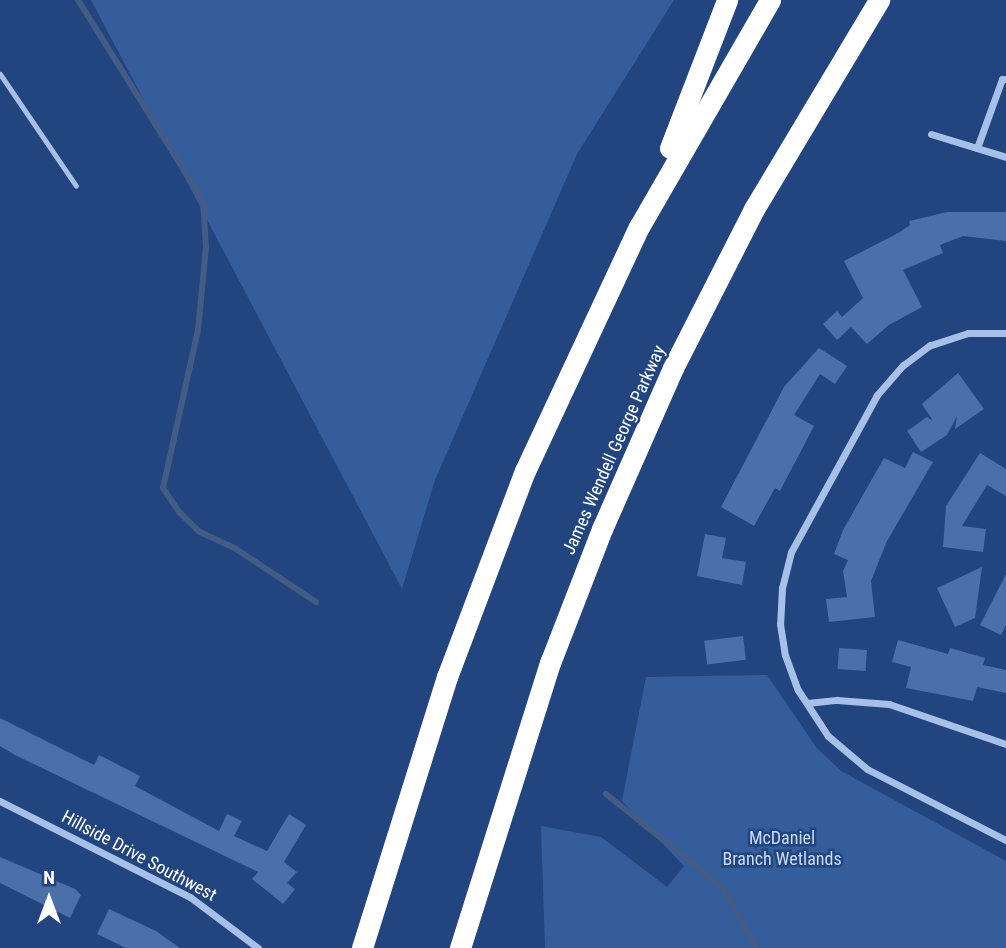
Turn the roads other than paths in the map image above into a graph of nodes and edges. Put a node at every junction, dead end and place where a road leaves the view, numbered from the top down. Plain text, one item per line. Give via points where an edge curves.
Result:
1 (727, 0) edge
2 (770, 0) edge
3 (879, 0) edge
4 (0, 74) edge
5 (1004, 79) edge
6 (931, 134) dead end
7 (977, 148) junction
8 (1006, 157) edge
9 (76, 186) dead end
10 (639, 227) junction
11 (1006, 333) edge
12 (807, 703) junction
13 (1006, 744) edge
14 (0, 801) edge
15 (1006, 840) edge
16 (258, 948) edge
17 (362, 948) edge
18 (460, 948) edge

1 - 10 highway
2 - 10 highway
3 - 18 highway, James Wendell George Parkway via 754,209 673,368 601,529 550,663
4 - 9 lane
5 - 7 street
6 - 7 street
7 - 8 street
10 - 17 highway via 554,404 487,565 417,765
11 - 12 street via 955,337 930,345 903,365 877,395 834,466 791,552 782,588 780,624 785,655
12 - 13 street via 889,704
12 - 15 street via 828,736 867,769
14 - 16 street, Hillside Drive Southwest via 190,897

